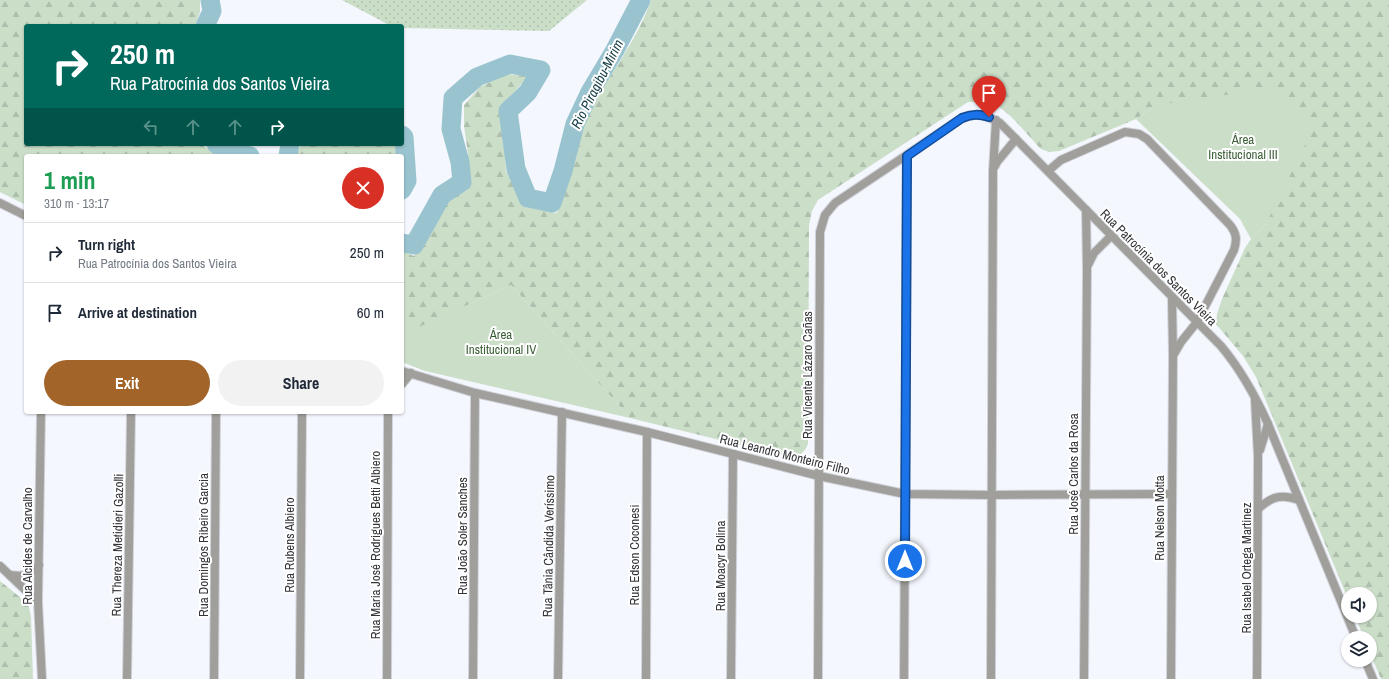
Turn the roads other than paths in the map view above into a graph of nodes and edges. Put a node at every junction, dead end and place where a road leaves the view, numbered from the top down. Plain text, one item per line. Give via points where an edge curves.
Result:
1 (996, 120) junction
2 (1016, 139) junction
3 (907, 156) junction
4 (993, 171) junction
5 (1048, 171) junction
6 (0, 203) edge
7 (1086, 210) junction
8 (24, 215) edge
9 (825, 215) joint
10 (1112, 236) junction
11 (1087, 270) junction
12 (1172, 297) junction
13 (1196, 322) junction
14 (1173, 357) junction
15 (404, 372) edge
16 (410, 373) junction
17 (404, 381) edge
18 (475, 393) junction
19 (1255, 396) junction
20 (562, 412) junction
21 (41, 414) edge
22 (131, 414) edge
23 (216, 414) edge
24 (302, 414) edge
25 (388, 414) edge
26 (1268, 424) junction
27 (647, 432) junction
28 (733, 454) junction
29 (1258, 456) junction
30 (819, 476) junction
31 (905, 494) junction
32 (1085, 494) junction
33 (1171, 494) junction
34 (992, 495) junction
35 (1299, 500) junction
36 (1258, 509) junction
37 (39, 565) junction
38 (0, 566) edge
39 (9, 574) junction
40 (38, 602) junction
41 (1353, 631) edge
42 (1368, 667) edge
43 (42, 679) edge
44 (127, 679) edge
45 (214, 679) edge
46 (300, 679) edge
47 (387, 679) edge
48 (473, 679) edge
49 (558, 679) edge
50 (646, 679) edge
51 (732, 679) edge
52 (818, 679) edge
53 (904, 679) edge
54 (991, 679) edge
55 (1084, 679) edge
56 (1171, 679) edge
57 (1257, 679) edge
58 (1373, 679) edge

1 - 2 street, Rua Patrocínia dos Santos Vieira
1 - 3 street, Rua Patrocínia dos Santos Vieira via 972,114 962,118
1 - 4 street
2 - 4 street via 997,162
2 - 5 street, Rua Patrocínia dos Santos Vieira
3 - 9 street, Rua Patrocínia dos Santos Vieira via 835,203
3 - 31 street
4 - 34 street
5 - 7 street, Rua Patrocínia dos Santos Vieira
5 - 13 street, Rua Nelson Motta via 1061,160 1125,132 1139,134 1147,139 1235,232 1234,250
6 - 8 street
7 - 10 street, Rua Patrocínia dos Santos Vieira
7 - 11 street, Rua José Carlos da Rosa
9 - 30 street, Rua Vicente Lázaro Cañas via 820,232
10 - 11 street, Rua José Carlos da Rosa via 1094,253
10 - 12 street, Rua Patrocínia dos Santos Vieira
11 - 32 street, Rua José Carlos da Rosa
12 - 13 street, Rua Patrocínia dos Santos Vieira
12 - 14 street, Rua Nelson Motta
13 - 14 street, Rua Nelson Motta
13 - 19 street, Rua Patrocínia dos Santos Vieira via 1233,360
14 - 33 street, Rua Nelson Motta
15 - 16 street, Rua Leandro Monteiro Filho
16 - 17 street
16 - 18 street, Rua Leandro Monteiro Filho
18 - 20 street, Rua Leandro Monteiro Filho
18 - 48 street, Rua João Soler Sanches
19 - 26 street, Rua Patrocínia dos Santos Vieira
19 - 29 street, Rua Isabel Ortega Martinez
20 - 27 street, Rua Leandro Monteiro Filho
20 - 49 street, Rua Tânia Cândida Veríssimo
21 - 37 street, Rua Alcides de Carvalho
22 - 44 street, Rua Thereza Metidieri Gazolli
23 - 45 street, Rua Domingos Ribeiro Garcia
24 - 46 street, Rua Rubens Albiero
25 - 47 street, Rua Maria José Rodrigues Betti Albiero
26 - 29 street, Rua Isabel Ortega Martinez
26 - 35 street, Rua Patrocínia dos Santos Vieira
27 - 28 street, Rua Leandro Monteiro Filho
27 - 50 street, Rua Edson Coconesi
28 - 30 street, Rua Leandro Monteiro Filho
28 - 51 street, Rua Moacyr Bolina
29 - 36 street, Rua Isabel Ortega Martinez
30 - 31 street, Rua Leandro Monteiro Filho
30 - 52 street, Rua Vicente Lázaro Cañas
31 - 34 street, Rua Leandro Monteiro Filho
31 - 53 street
32 - 33 street, Rua Leandro Monteiro Filho
32 - 34 street, Rua Leandro Monteiro Filho
32 - 55 street, Rua José Carlos da Rosa
33 - 56 street, Rua Nelson Motta
34 - 54 street
35 - 36 street via 1278,497 1269,500
35 - 41 street, Rua Patrocínia dos Santos Vieira
36 - 57 street, Rua Isabel Ortega Martinez
37 - 39 street via 28,575
37 - 40 street, Rua Alcides de Carvalho
38 - 39 street
39 - 40 street
40 - 43 street, Rua Alcides de Carvalho
42 - 58 street

